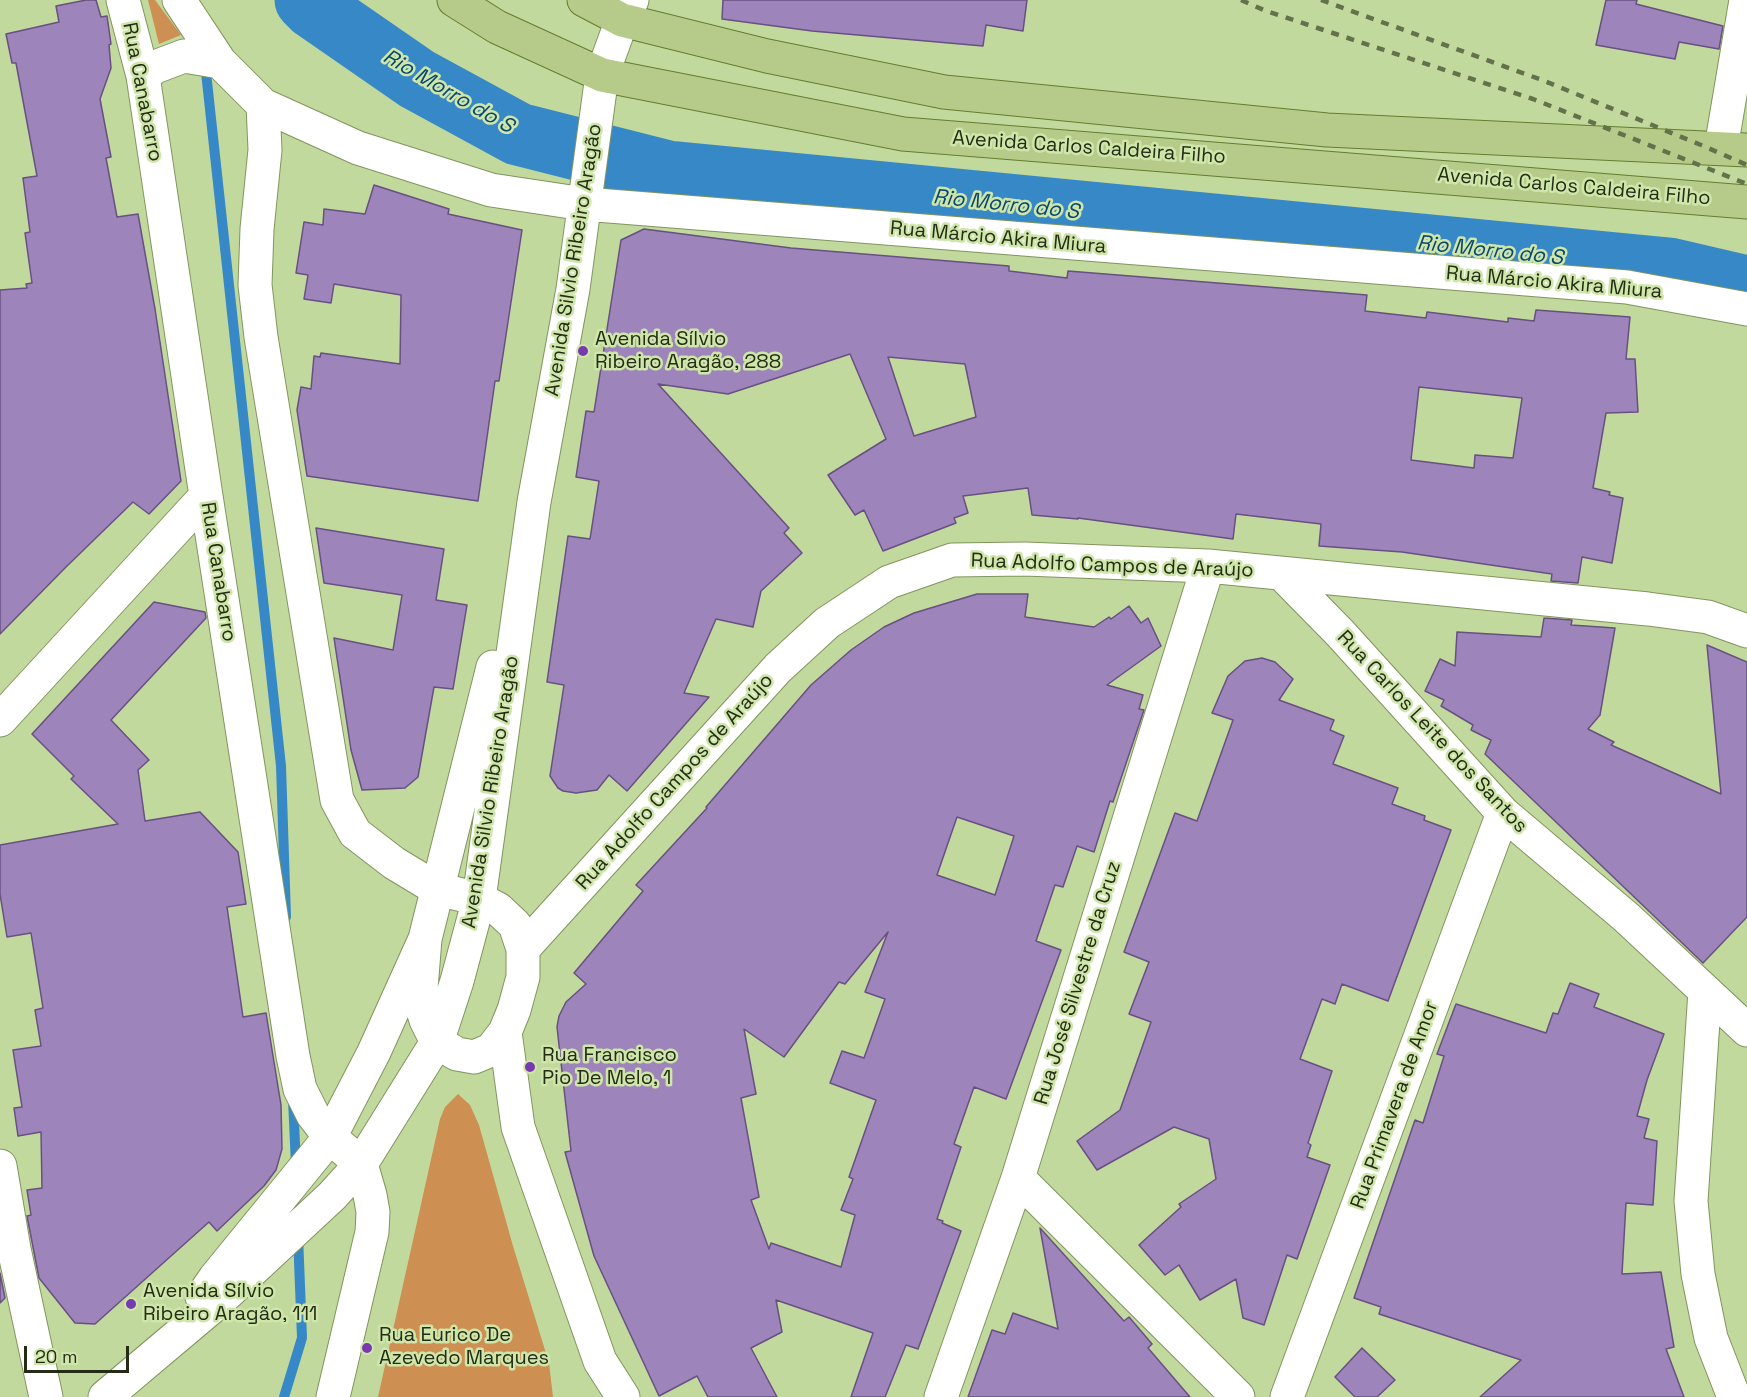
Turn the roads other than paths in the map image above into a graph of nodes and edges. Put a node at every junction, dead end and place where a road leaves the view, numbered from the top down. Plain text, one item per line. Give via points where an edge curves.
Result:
1 (123, 0) edge
2 (179, 0) edge
3 (454, 0) edge
4 (584, 0) edge
5 (1746, 0) edge
6 (627, 10) edge
7 (220, 62) junction
8 (602, 75) junction
9 (143, 76) junction
10 (263, 105) junction
11 (1734, 149) edge
12 (1747, 202) edge
13 (584, 204) junction
14 (1747, 309) edge
15 (206, 496) junction
16 (534, 502) junction
17 (1208, 566) junction
18 (1281, 573) junction
19 (1747, 631) edge
20 (0, 720) edge
21 (1503, 813) junction
22 (437, 890) junction
23 (478, 900) junction
24 (425, 939) junction
25 (523, 949) junction
26 (1704, 991) junction
27 (1747, 1030) edge
28 (505, 1032) junction
29 (437, 1042) junction
30 (474, 1057) junction
31 (518, 1127) junction
32 (330, 1137) junction
33 (362, 1164) junction
34 (0, 1166) edge
35 (1017, 1178) junction
36 (176, 1336) junction
37 (600, 1361) junction
38 (46, 1397) edge
39 (105, 1397) edge
40 (333, 1397) edge
41 (593, 1397) edge
42 (623, 1397) edge
43 (941, 1397) edge
44 (1238, 1397) edge
45 (1287, 1397) edge
46 (1734, 1397) edge

1 - 9 street, Rua Canabarro
2 - 7 street
3 - 8 main road, Avenida Carlos Caldeira Filho via 497,27
4 - 6 main road, Avenida Carlos Caldeira Filho
5 - 11 street
6 - 8 street, Avenida Silvio Ribeiro Aragão
6 - 11 main road, Avenida Carlos Caldeira Filho via 767,56 944,92 1327,130
7 - 9 street via 184,56 154,67
7 - 10 street
8 - 12 main road, Avenida Carlos Caldeira Filho via 903,134
8 - 13 street, Avenida Silvio Ribeiro Aragão
9 - 15 street, Rua Canabarro
10 - 13 street, Rua Márcio Akira Miura via 358,148 491,189
10 - 22 street via 266,129 255,285 337,800 354,833
13 - 14 street, Rua Márcio Akira Miura via 1627,287
13 - 16 street, Avenida Silvio Ribeiro Aragão
15 - 20 street
15 - 32 street, Rua Canabarro via 300,1089
16 - 22 street, Avenida Silvio Ribeiro Aragão
16 - 23 street, Avenida Silvio Ribeiro Aragão
17 - 18 street, Rua Adolfo Campos de Araújo
17 - 25 street, Rua Adolfo Campos de Araújo via 952,560 889,582 827,623 777,668
17 - 35 street, Rua José Silvestre da Cruz
18 - 19 street, Rua Adolfo Campos de Araújo via 1648,609 1708,617
18 - 21 street, Rua Carlos Leite dos Santos
21 - 26 street, Rua Carlos Leite dos Santos via 1626,917
21 - 45 street, Rua Primavera de Amor
22 - 23 street
22 - 24 street, Avenida Silvio Ribeiro Aragão
23 - 25 street via 498,909 515,925
23 - 29 street, Avenida Silvio Ribeiro Aragão
24 - 29 street via 420,1001
24 - 32 street, Avenida Silvio Ribeiro Aragão
25 - 28 street via 523,977
26 - 27 street, Rua Carlos Leite dos Santos
26 - 46 street via 1691,1201 1698,1274 1711,1338
28 - 30 street via 490,1050
28 - 31 street
29 - 30 street via 457,1054
29 - 33 street, Avenida Silvio Ribeiro Aragão
30 - 31 street
31 - 37 street
32 - 33 street
32 - 36 street, Avenida Silvio Ribeiro Aragão via 215,1278
33 - 36 street, Avenida Silvio Ribeiro Aragão via 219,1301
33 - 40 street via 373,1212 372,1232
34 - 38 street
35 - 43 street, Rua José Silvestre da Cruz
35 - 44 street
36 - 39 street, Avenida Silvio Ribeiro Aragão
37 - 41 street
37 - 42 street

